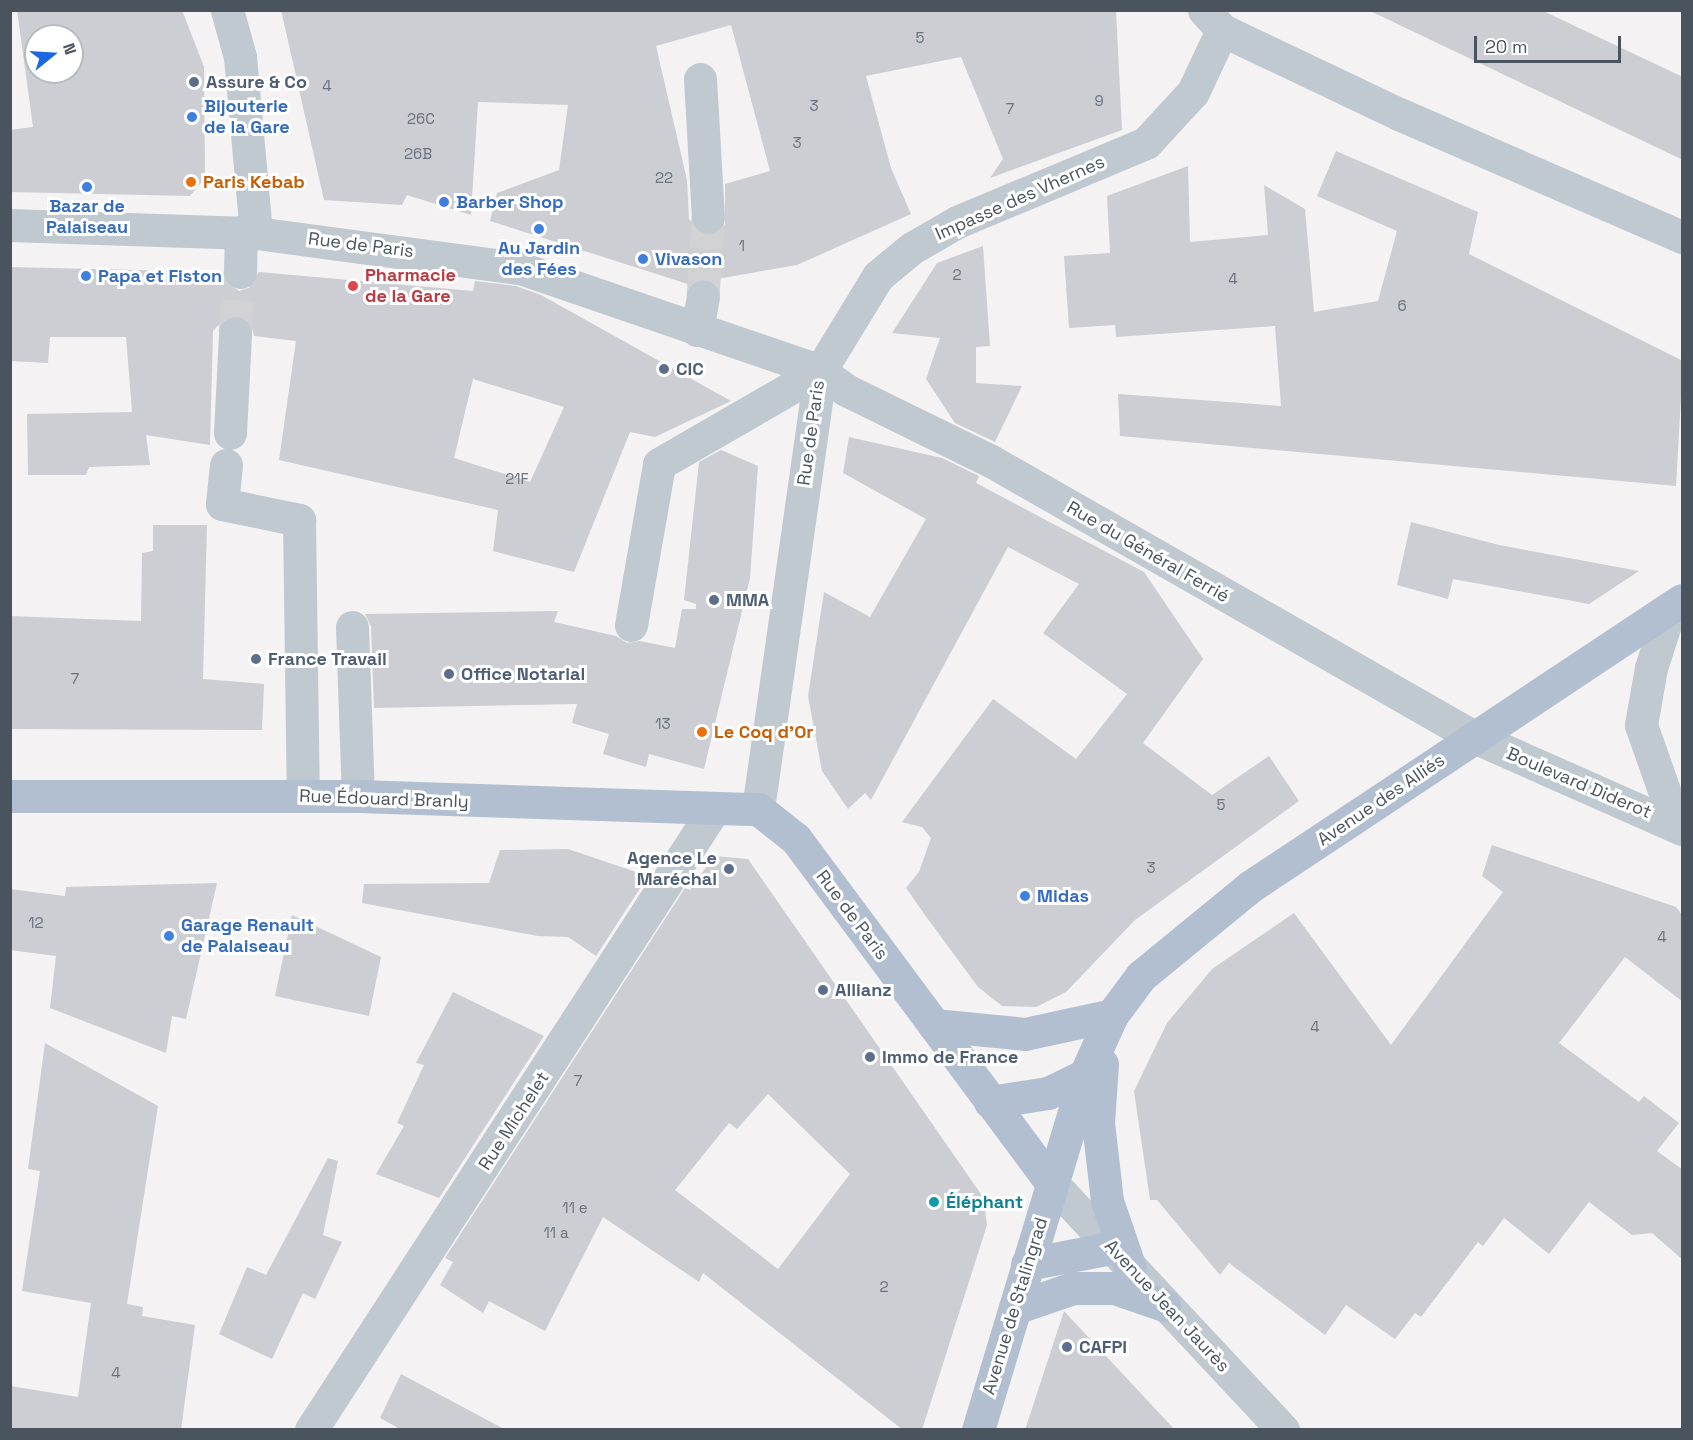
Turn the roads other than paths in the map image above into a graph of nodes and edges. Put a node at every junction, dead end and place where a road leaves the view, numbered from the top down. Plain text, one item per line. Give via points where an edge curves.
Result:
1 (227, 10) edge
2 (1213, 20) edge
3 (700, 79) dead end
4 (708, 217) tunnel mouth
5 (10, 225) edge
6 (248, 233) junction
7 (1683, 237) edge
8 (240, 272) tunnel mouth
9 (703, 297) tunnel mouth
10 (697, 330) junction
11 (235, 333) tunnel mouth
12 (820, 371) junction
13 (230, 433) dead end
14 (226, 465) dead end
15 (1676, 604) edge
16 (631, 625) dead end
17 (352, 627) dead end
18 (1474, 738) junction
19 (10, 796) edge
20 (303, 796) junction
21 (358, 796) junction
22 (714, 809) junction
23 (758, 809) junction
24 (1683, 827) edge
25 (934, 1025) junction
26 (1108, 1025) junction
27 (1086, 1076) junction
28 (990, 1102) junction
29 (1051, 1182) junction
30 (1121, 1258) junction
31 (1027, 1264) junction
32 (1164, 1305) junction
33 (1015, 1308) junction
34 (310, 1430) edge
35 (978, 1430) edge
36 (1282, 1430) edge

1 - 6 street via 240,57
2 - 7 street via 1399,114
2 - 12 street, Impasse des Vhernes via 1193,92 1146,143 957,222 912,248 878,276
3 - 4 street
5 - 6 street, Rue de Paris
6 - 8 street
6 - 10 street, Rue de Paris via 520,268
9 - 10 street
10 - 12 street, Rue de Paris
11 - 13 street
12 - 16 street via 659,464
12 - 18 street, Rue du Général Ferrié via 846,390 991,461
12 - 23 street, Rue de Paris
14 - 20 street via 222,504 299,520
15 - 18 main road, Avenue des Alliés
15 - 24 street, Avenue des Alliés via 1651,668 1641,725 1666,796
17 - 21 street
18 - 24 street, Boulevard Diderot
18 - 26 main road, Avenue des Alliés via 1251,886 1141,976
19 - 20 main road, Rue Édouard Branly
20 - 21 main road, Rue Édouard Branly
21 - 22 main road, Rue Édouard Branly
22 - 23 main road, Rue Édouard Branly
22 - 34 street, Rue Michelet
23 - 25 main road, Rue de Paris via 796,839
25 - 26 main road via 1025,1034
25 - 28 main road, Rue de Paris
26 - 27 main road, Avenue des Alliés
26 - 30 main road via 1098,1122 1107,1201
27 - 28 main road via 1048,1093
27 - 29 main road, Avenue des Alliés
28 - 29 main road, Rue de Paris
29 - 30 street, Avenue Jean Jaurès
29 - 31 main road, Avenue de Stalingrad
30 - 31 main road
30 - 32 street, Avenue Jean Jaurès
31 - 33 main road, Avenue de Stalingrad
32 - 33 main road via 1114,1288 1073,1288
32 - 36 street, Avenue Jean Jaurès
33 - 35 main road, Avenue de Stalingrad

